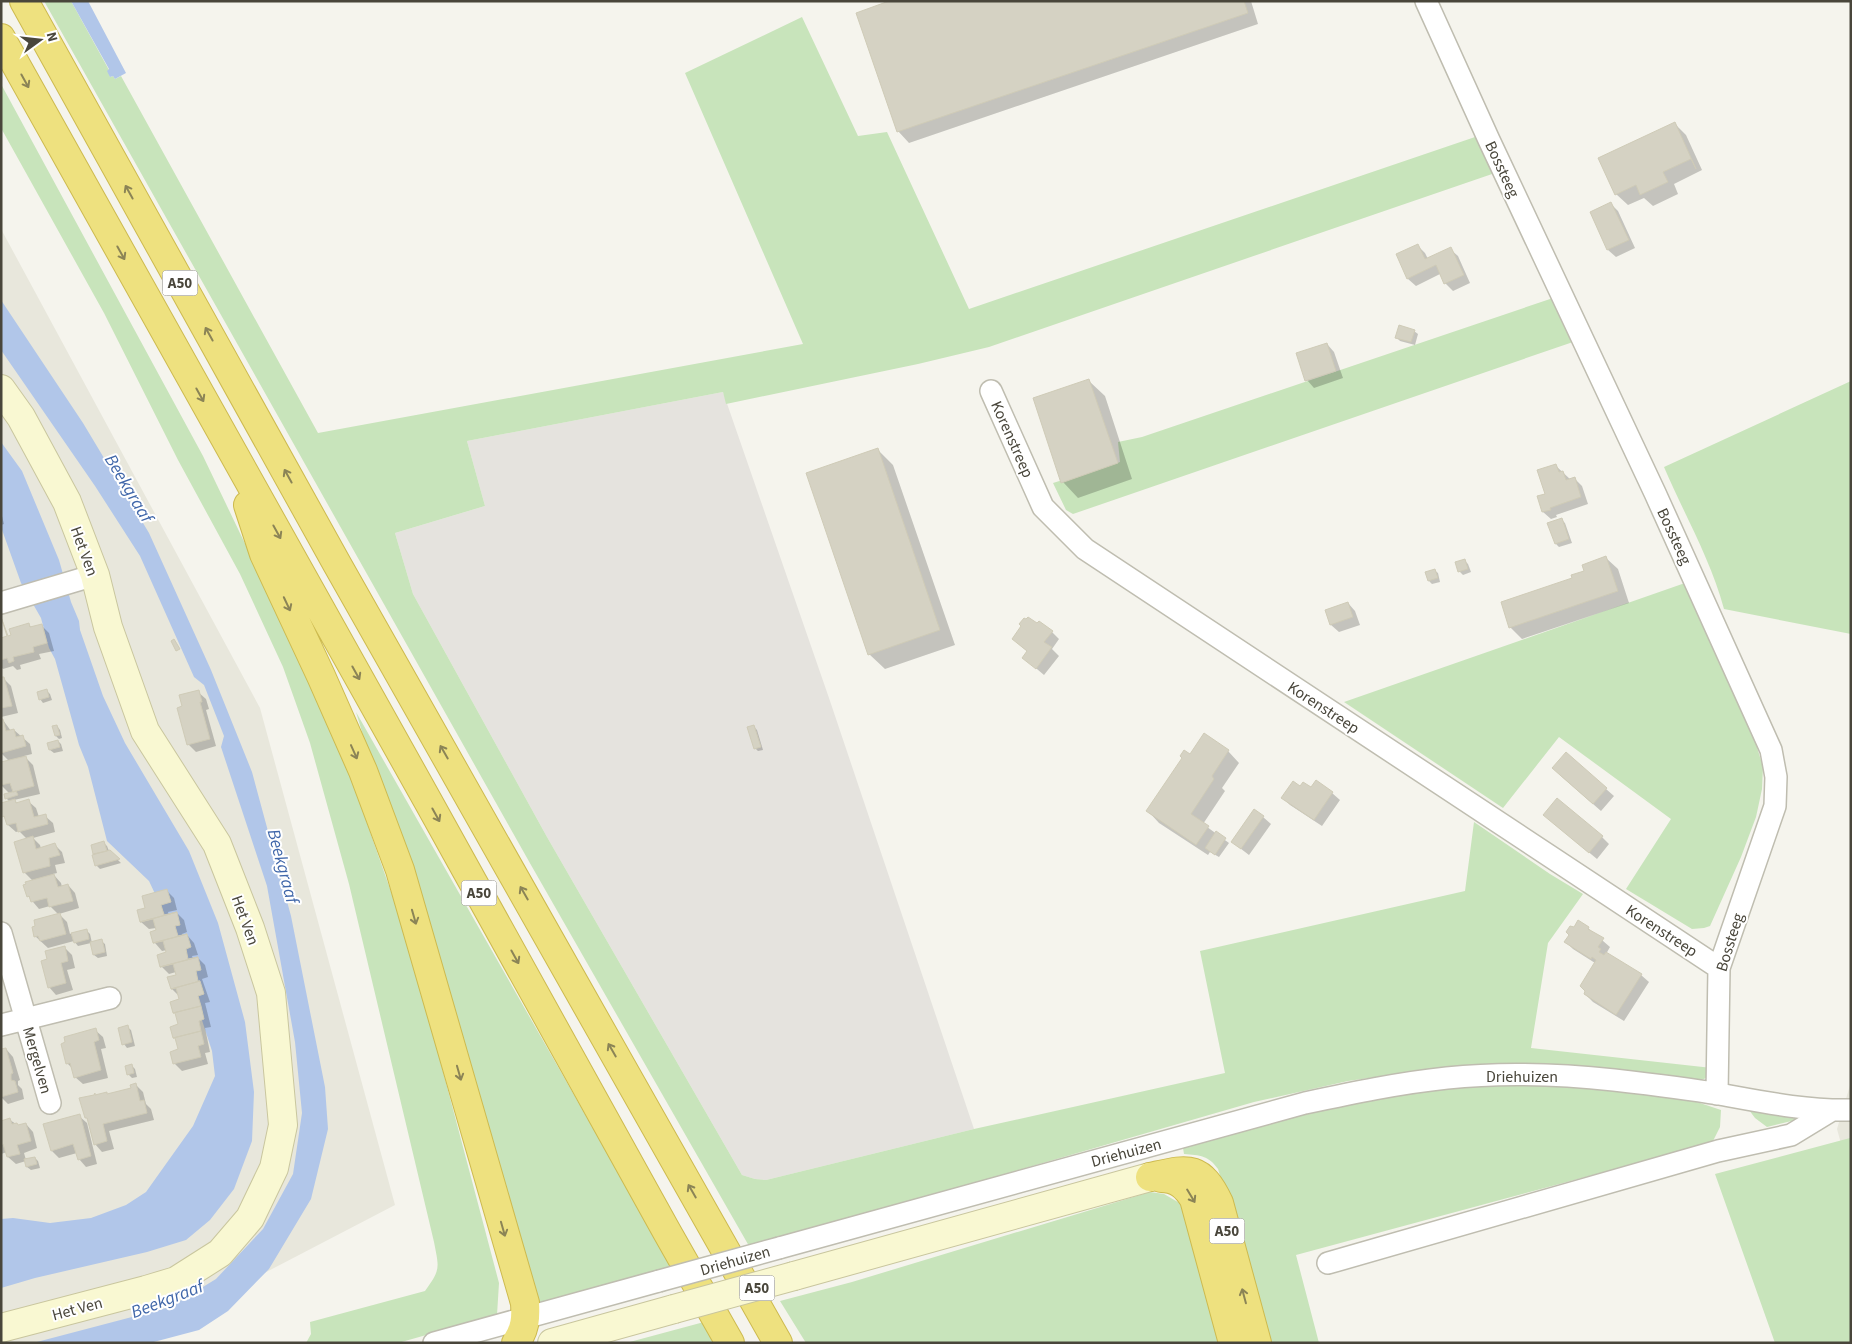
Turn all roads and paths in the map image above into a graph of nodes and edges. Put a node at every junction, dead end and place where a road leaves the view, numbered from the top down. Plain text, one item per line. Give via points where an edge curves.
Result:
1 (24, 1) edge
2 (1426, 1) edge
3 (1, 38) edge
4 (1, 389) edge
5 (991, 390) dead end
6 (227, 444) junction
7 (84, 578) junction
8 (6, 602) edge
9 (1, 933) edge
10 (1718, 968) junction
11 (110, 998) dead end
12 (25, 1018) junction
13 (1, 1025) edge
14 (1717, 1094) junction
15 (50, 1103) dead end
16 (1841, 1110) edge
17 (1150, 1177) junction
18 (716, 1233) junction
19 (1328, 1263) dead end
20 (526, 1317) junction
21 (1, 1328) edge
22 (434, 1343) edge
23 (516, 1343) edge
24 (552, 1343) edge
25 (730, 1343) edge
26 (778, 1343) edge
27 (797, 1343) edge
28 (1233, 1343) edge
29 (1257, 1343) edge

18 -> 1 highway, A50
2 - 10 street, Bossteeg via 1771,750 1776,777 1775,806
3 -> 6 highway, A50
4 - 7 street, Het Ven via 21,417 67,502
5 - 10 street, Korenstreep via 1043,507 1085,549
6 -> 20 highway, A50 via 264,554 363,771 400,870
6 -> 25 highway, A50
7 - 8 street
7 - 21 street, Het Ven via 108,627 145,731 217,844 253,938 271,993 283,1126 274,1168 250,1218 220,1253 176,1280
9 - 12 street, Mergelven
10 - 14 street, Bossteeg
11 - 12 street, Mergelven
12 - 13 street, Mergelven
12 - 15 street, Mergelven
14 - 16 street, Driehuizen via 1767,1103
14 - 20 street, Driehuizen, bridge via 1612,1080 1510,1074 1393,1085 1305,1103
16 - 19 street, Driehuizen via 1791,1135 1708,1154
17 - 24 street, Driehuizen, bridge
17 -> 28 highway, A50 via 1181,1183 1194,1199
29 -> 17 highway, A50 via 1219,1203 1210,1188 1197,1174 1187,1170
18 - 26 highway, A50
18 - 27 highway, A50
20 - 22 street, Driehuizen
20 - 23 highway

